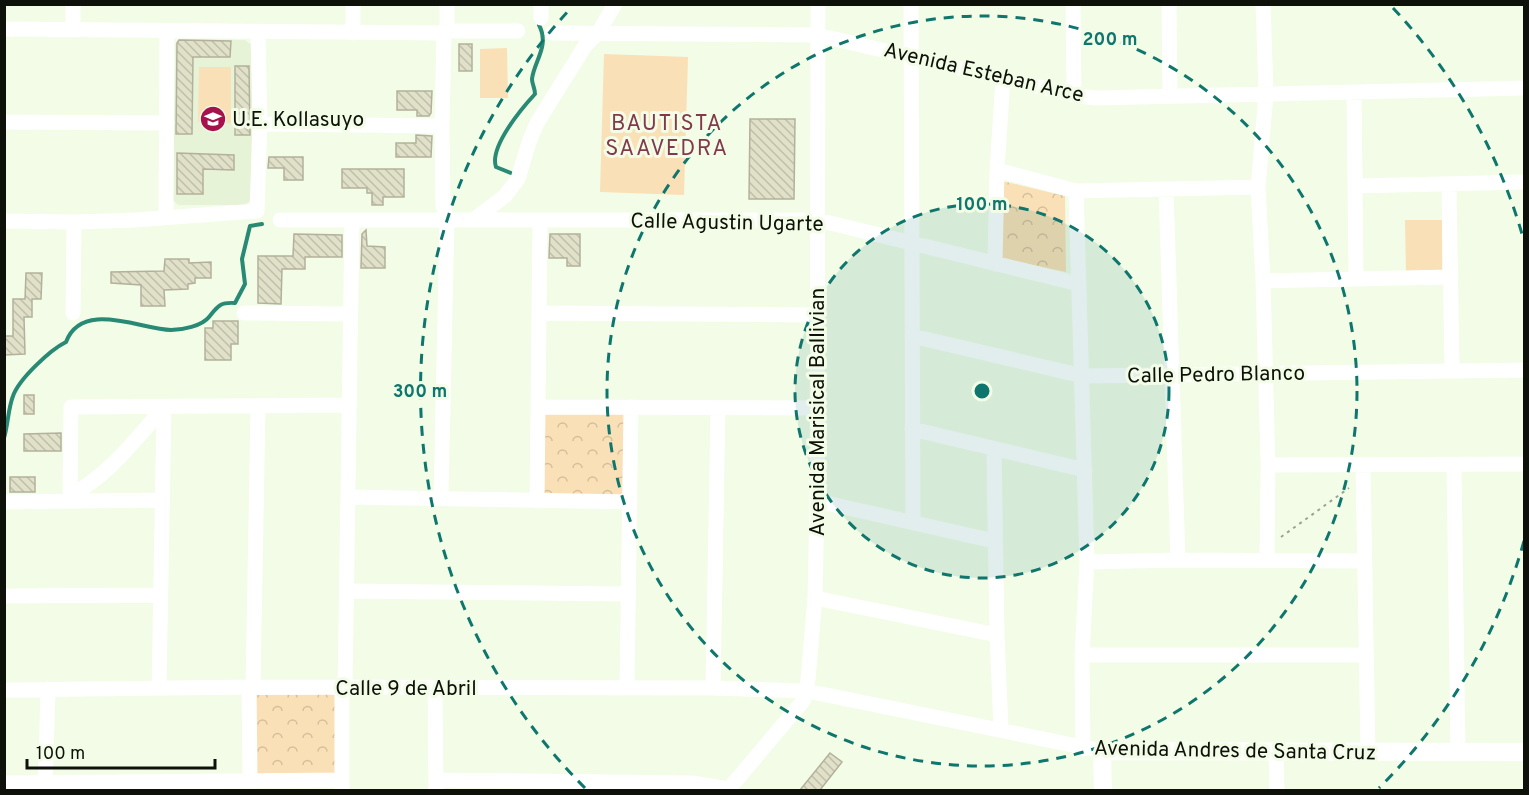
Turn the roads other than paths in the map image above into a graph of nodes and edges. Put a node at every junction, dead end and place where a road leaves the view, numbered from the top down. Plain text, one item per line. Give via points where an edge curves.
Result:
1 (73, 4) edge
2 (353, 4) edge
3 (447, 4) edge
4 (615, 4) edge
5 (818, 4) edge
6 (911, 4) edge
7 (1073, 4) edge
8 (1168, 4) edge
9 (1263, 4) edge
10 (4, 29) edge
11 (73, 29) junction
12 (166, 31) junction
13 (518, 31) dead end
14 (446, 32) junction
15 (258, 33) junction
16 (352, 33) junction
17 (552, 33) dead end
18 (598, 33) junction
19 (818, 35) junction
20 (910, 55) junction
21 (1003, 78) junction
22 (1524, 88) edge
23 (1354, 92) junction
24 (1266, 94) junction
25 (1074, 95) junction
26 (1170, 96) junction
27 (4, 122) edge
28 (166, 123) junction
29 (260, 124) junction
30 (442, 126) junction
31 (998, 170) junction
32 (1524, 182) edge
33 (1449, 184) junction
34 (1355, 186) junction
35 (1258, 187) junction
36 (1166, 189) junction
37 (1076, 191) junction
38 (166, 217) junction
39 (280, 220) dead end
40 (352, 220) junction
41 (447, 220) junction
42 (473, 220) junction
43 (540, 220) junction
44 (818, 220) junction
45 (4, 221) edge
46 (74, 222) junction
47 (910, 242) junction
48 (995, 264) junction
49 (1356, 278) junction
50 (1450, 278) junction
51 (1263, 281) junction
52 (1079, 284) junction
53 (73, 313) dead end
54 (244, 313) dead end
55 (539, 313) junction
56 (350, 314) junction
57 (818, 315) junction
58 (912, 336) junction
59 (1524, 370) edge
60 (1452, 371) junction
61 (1265, 373) junction
62 (1171, 375) junction
63 (1083, 376) junction
64 (350, 405) junction
65 (258, 406) junction
66 (164, 407) junction
67 (538, 407) junction
68 (631, 407) junction
69 (718, 408) junction
70 (818, 408) junction
71 (912, 429) junction
72 (994, 449) junction
73 (1524, 464) edge
74 (1268, 465) junction
75 (1454, 465) junction
76 (1085, 470) junction
77 (1363, 471) junction
78 (349, 497) junction
79 (441, 498) junction
80 (70, 499) junction
81 (161, 500) junction
82 (537, 500) junction
83 (817, 501) junction
84 (4, 502) edge
85 (630, 502) junction
86 (913, 523) junction
87 (994, 541) junction
88 (1267, 554) junction
89 (1178, 560) junction
90 (1365, 561) junction
91 (1087, 562) junction
92 (347, 591) junction
93 (628, 594) junction
94 (160, 595) junction
95 (4, 596) edge
96 (815, 598) junction
97 (997, 635) junction
98 (1082, 655) junction
99 (1366, 655) junction
100 (251, 687) junction
101 (159, 688) junction
102 (345, 688) junction
103 (435, 688) junction
104 (627, 688) junction
105 (713, 688) junction
106 (48, 689) junction
107 (4, 690) edge
108 (807, 691) junction
109 (1001, 729) junction
110 (1083, 749) junction
111 (1102, 752) junction
112 (1368, 752) junction
113 (1458, 752) junction
114 (1524, 752) edge
115 (1276, 753) junction
116 (250, 780) junction
117 (4, 783) edge
118 (342, 785) edge
119 (436, 785) edge
120 (45, 786) edge
121 (728, 790) edge
122 (1102, 790) edge
123 (1277, 790) edge

1 - 11 street
2 - 16 street
3 - 14 street
4 - 18 street
5 - 19 street, Avenida Marisical Ballivian
6 - 20 street
7 - 25 street
8 - 26 street
9 - 24 street
10 - 11 street
11 - 12 street
12 - 15 street
12 - 28 street
13 - 14 street
14 - 16 street
14 - 30 street
15 - 16 street
15 - 29 street
17 - 18 street, Avenida Esteban Arce
18 - 19 street, Avenida Esteban Arce
18 - 42 street via 585,46 537,123 518,179 505,196
19 - 20 street, Avenida Esteban Arce
19 - 44 street, Avenida Marisical Ballivian
20 - 21 street, Avenida Esteban Arce
20 - 47 street
21 - 25 street, Avenida Esteban Arce
21 - 31 street
22 - 23 street, Avenida Esteban Arce
23 - 24 street, Avenida Esteban Arce
23 - 34 street
24 - 26 street, Avenida Esteban Arce
24 - 35 street
25 - 26 street, Avenida Esteban Arce
27 - 28 street
28 - 38 street
29 - 30 street
29 - 38 street via 257,211
30 - 41 street via 443,205
31 - 37 street
31 - 48 street
32 - 33 street
33 - 34 street
33 - 50 street
34 - 49 street
35 - 36 street
35 - 51 street
36 - 37 street
36 - 62 street
37 - 52 street
38 - 46 street
39 - 40 street, Calle Agustin Ugarte
40 - 41 street, Calle Agustin Ugarte
40 - 56 street
41 - 42 street, Calle Agustin Ugarte
41 - 79 street
42 - 43 street, Calle Agustin Ugarte
43 - 44 street, Calle Agustin Ugarte
43 - 55 street
44 - 47 street, Calle Agustin Ugarte
44 - 57 street, Avenida Marisical Ballivian
45 - 46 street
46 - 53 street
47 - 48 street, Calle Agustin Ugarte
47 - 58 street
48 - 52 street, Calle Agustin Ugarte
49 - 50 street
49 - 51 street
50 - 60 street
51 - 61 street
52 - 63 street
54 - 56 street
55 - 57 street
55 - 67 street
56 - 64 street
57 - 70 street, Avenida Marisical Ballivian
58 - 63 street, Calle Pedro Blanco
58 - 71 street
59 - 60 street, Calle Pedro Blanco
60 - 61 street, Calle Pedro Blanco
61 - 62 street, Calle Pedro Blanco
61 - 74 street
62 - 63 street, Calle Pedro Blanco
62 - 89 street
63 - 76 street
64 - 65 street
64 - 78 street
65 - 66 street
65 - 100 street
66 - 80 street via 111,467
66 - 80 street via 71,402
66 - 81 street
67 - 68 street
67 - 82 street
68 - 69 street
68 - 85 street
69 - 70 street
69 - 105 street
70 - 83 street, Avenida Marisical Ballivian
71 - 72 street
71 - 86 street
72 - 76 street
72 - 87 street
73 - 75 street
74 - 77 street
74 - 88 street
75 - 77 street
75 - 113 street
76 - 91 street
77 - 90 street
78 - 79 street
78 - 92 street
79 - 82 street
80 - 81 street
80 - 84 street
81 - 94 street
82 - 85 street
83 - 86 street
83 - 96 street, Avenida Marisical Ballivian
85 - 93 street
86 - 87 street
87 - 97 street
88 - 89 street
88 - 90 street
89 - 91 street
90 - 99 street
91 - 98 street
92 - 93 street
92 - 102 street
93 - 104 street
94 - 95 street
94 - 101 street
96 - 97 street
96 - 108 street, Avenida Marisical Ballivian
97 - 109 street
98 - 99 street
98 - 110 street
99 - 112 street
100 - 101 street, Calle 9 de Abril
100 - 102 street, Calle 9 de Abril
100 - 116 street
101 - 106 street, Calle 9 de Abril
102 - 103 street, Calle 9 de Abril
102 - 118 street
103 - 104 street, Calle 9 de Abril
103 - 119 street
104 - 105 street, Calle 9 de Abril
105 - 108 street, Calle 9 de Abril
106 - 107 street, Calle 9 de Abril
106 - 120 street
108 - 109 street, Avenida Andres de Santa Cruz
108 - 121 street, Avenida Marisical Ballivian via 803,701
109 - 110 street, Avenida Andres de Santa Cruz
110 - 111 street, Avenida Andres de Santa Cruz
111 - 115 street, Avenida Andres de Santa Cruz
111 - 122 street
112 - 113 street, Avenida Andres de Santa Cruz
112 - 115 street, Avenida Andres de Santa Cruz
113 - 114 street, Avenida Andres de Santa Cruz
115 - 123 street
116 - 118 street
116 - 120 street
117 - 120 street
119 - 121 street via 693,783

